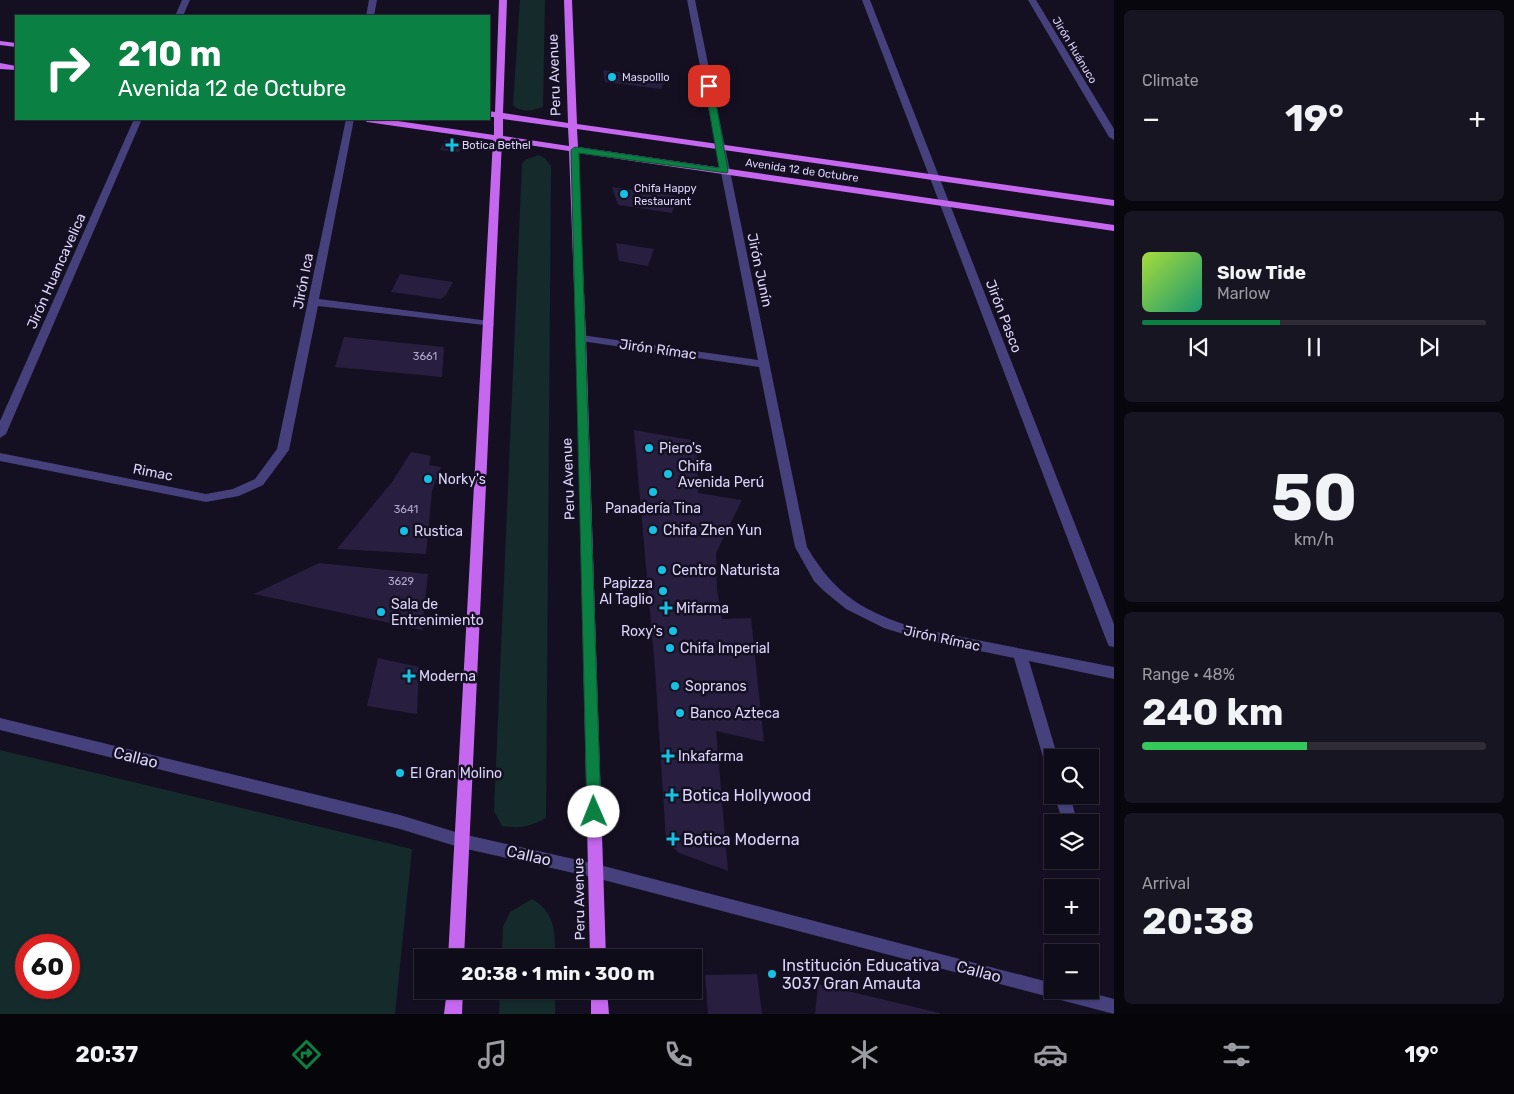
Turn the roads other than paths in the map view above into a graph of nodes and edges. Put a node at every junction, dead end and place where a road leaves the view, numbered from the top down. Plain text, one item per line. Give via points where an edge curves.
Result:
1 (186, 0) edge
2 (373, 0) edge
3 (503, 0) edge
4 (568, 0) edge
5 (691, 0) edge
6 (866, 0) edge
7 (1032, 0) edge
8 (179, 15) edge
9 (370, 15) edge
10 (0, 43) edge
11 (15, 45) edge
12 (0, 66) edge
13 (15, 68) edge
14 (490, 114) edge
15 (499, 116) junction
16 (138, 120) edge
17 (350, 120) edge
18 (375, 120) edge
19 (573, 125) junction
20 (1114, 136) edge
21 (498, 138) junction
22 (720, 146) junction
23 (575, 150) junction
24 (724, 171) junction
25 (934, 177) junction
26 (1114, 203) edge
27 (945, 204) junction
28 (1114, 228) edge
29 (313, 302) junction
30 (489, 324) junction
31 (581, 338) junction
32 (764, 364) junction
33 (0, 434) edge
34 (284, 450) joint
35 (0, 457) edge
36 (801, 547) joint
37 (1114, 642) edge
38 (1020, 654) junction
39 (1114, 673) edge
40 (0, 724) edge
41 (1048, 749) edge
42 (462, 841) junction
43 (596, 871) junction
44 (456, 949) edge
45 (598, 949) edge
46 (454, 999) edge
47 (599, 999) edge
48 (1114, 1007) edge
49 (453, 1014) edge
50 (600, 1014) edge

1 - 8 street
2 - 9 street
3 - 15 main road
4 - 19 main road, Peru Avenue
5 - 22 street, Jirón Junín
6 - 25 street, Jirón Pasco
7 - 20 street, Jirón Huánuco
10 - 11 main road
12 - 13 main road
14 - 15 main road, Avenida 12 de Octubre
15 - 19 main road, Avenida 12 de Octubre
15 - 21 main road
16 - 33 street, Jirón Huancavelica
17 - 29 street, Jirón Ica
18 - 21 main road, Avenida 12 de Octubre
19 - 22 main road, Avenida 12 de Octubre
19 - 23 main road, Peru Avenue
21 - 23 main road, Avenida 12 de Octubre
21 - 30 main road
22 - 24 street, Jirón Junín
22 - 25 main road, Avenida 12 de Octubre
23 - 24 main road, Avenida 12 de Octubre
23 - 31 main road, Peru Avenue
24 - 27 main road, Avenida 12 de Octubre
24 - 32 street, Jirón Junín
25 - 26 main road, Avenida 12 de Octubre
25 - 27 street, Jirón Pasco
27 - 28 main road, Avenida 12 de Octubre
27 - 37 street, Jirón Pasco
29 - 30 street
29 - 34 street, Jirón Ica
30 - 42 main road
31 - 32 street, Jirón Rímac
31 - 43 main road, Peru Avenue
32 - 36 street, Jirón Junín
34 - 35 street, Rimac via 259,482 235,493 206,498
36 - 38 street, Jirón Rímac via 819,576 838,597 887,625
38 - 39 street, Jirón Rímac
38 - 41 street
40 - 42 street, Callao via 400,822
42 - 43 street, Callao
42 - 44 main road
43 - 45 main road, Peru Avenue
43 - 48 street, Callao
46 - 49 main road
47 - 50 main road

